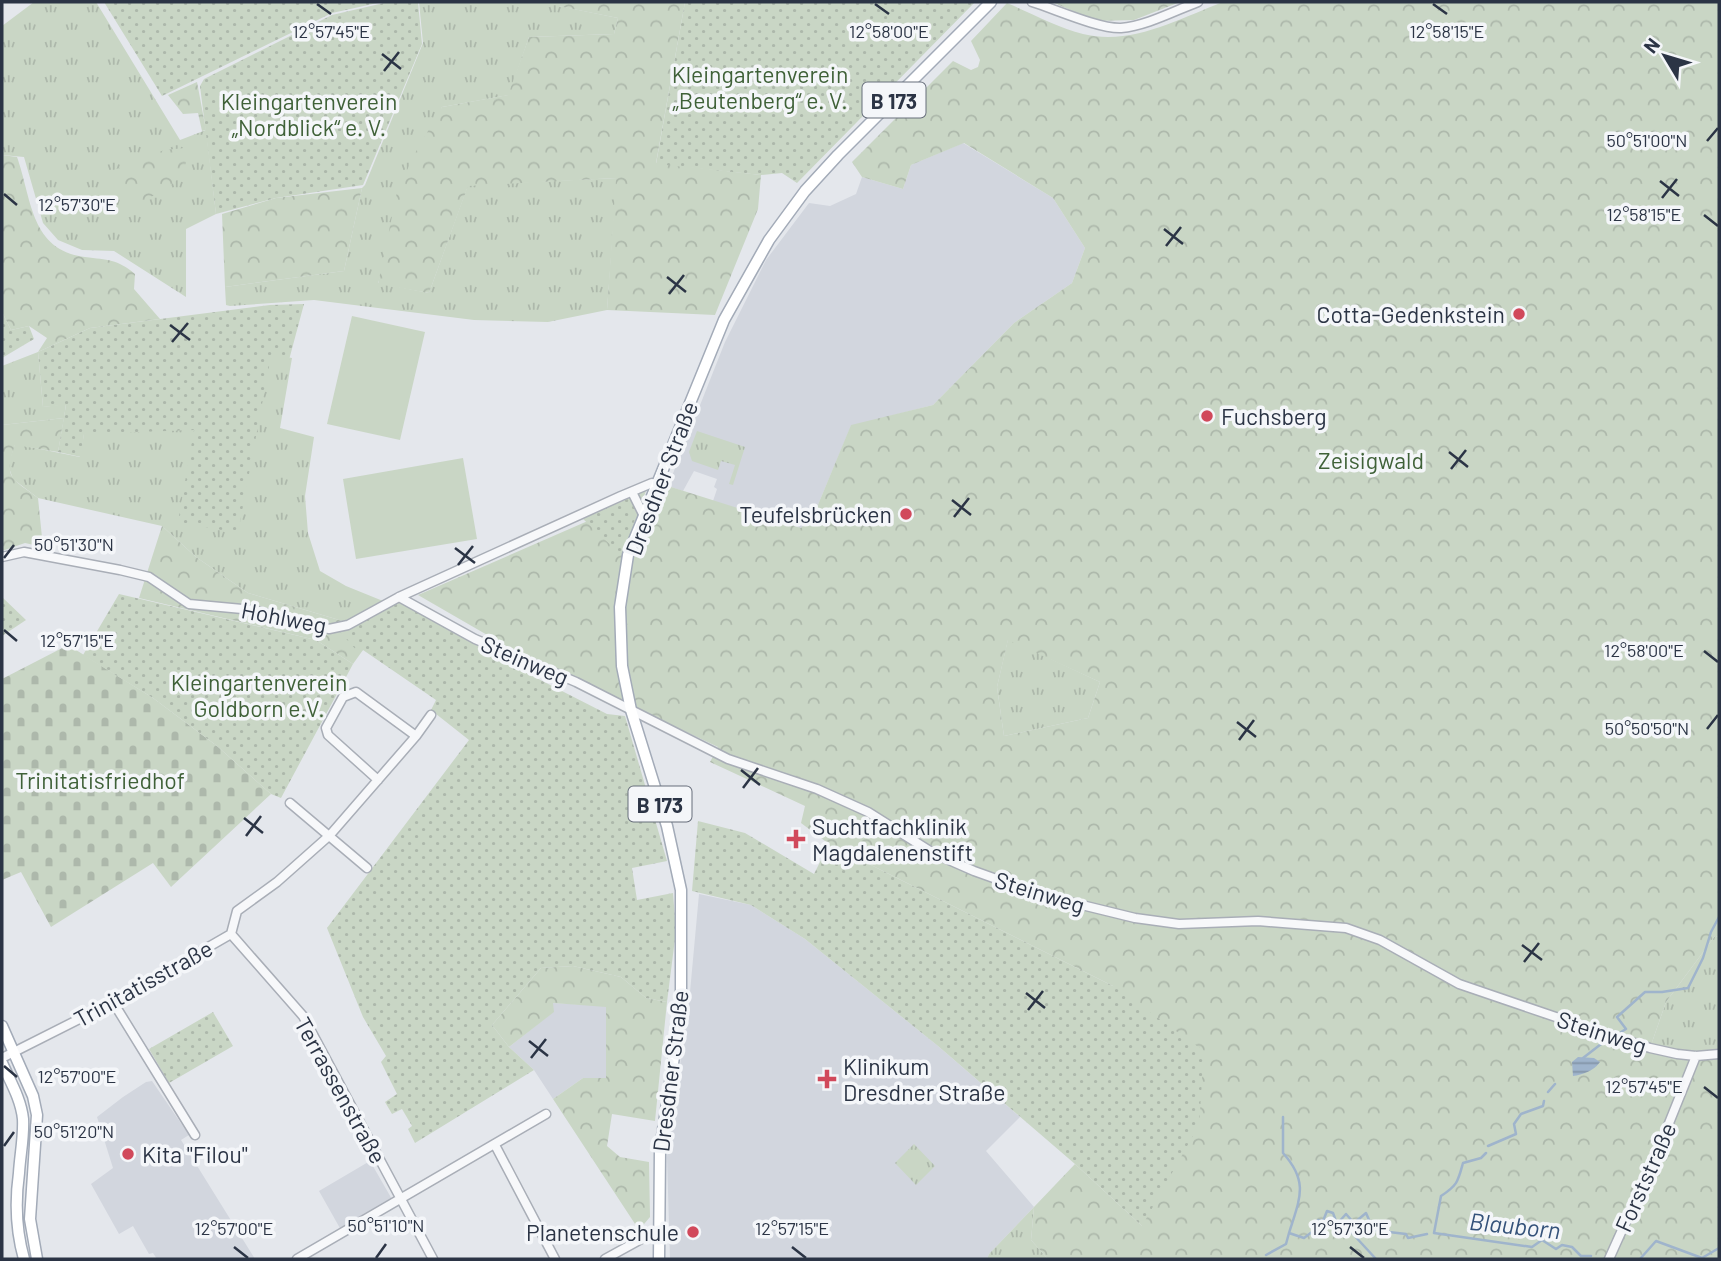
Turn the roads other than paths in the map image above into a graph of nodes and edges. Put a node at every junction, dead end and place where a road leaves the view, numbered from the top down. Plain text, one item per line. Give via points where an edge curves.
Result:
1 (991, 2) edge
2 (1032, 2) edge
3 (1198, 2) edge
4 (657, 485) junction
5 (632, 492) junction
6 (644, 516) junction
7 (2, 557) edge
8 (399, 597) junction
9 (631, 710) junction
10 (431, 715) dead end
11 (415, 736) junction
12 (379, 780) junction
13 (290, 803) dead end
14 (330, 835) junction
15 (367, 868) dead end
16 (231, 934) junction
17 (113, 1002) junction
18 (2, 1026) edge
19 (13, 1052) junction
20 (1719, 1054) edge
21 (1696, 1056) junction
22 (2, 1060) edge
23 (546, 1114) dead end
24 (195, 1135) dead end
25 (495, 1145) junction
26 (401, 1200) junction
27 (659, 1233) junction
28 (24, 1259) edge
29 (37, 1259) edge
30 (297, 1259) edge
31 (433, 1259) edge
32 (555, 1259) edge
33 (605, 1259) edge
34 (659, 1259) edge
35 (1609, 1259) edge

1 - 4 main road, Dresdner Straße / B 173 via 838,155 769,240 724,320
2 - 3 street via 1122,28
4 - 5 street, Hohlweg
4 - 6 main road, Dresdner Straße / B 173
5 - 6 street
5 - 8 street, Hohlweg
6 - 9 main road, Dresdner Straße / B 173 via 628,555 620,607 622,666
7 - 8 street, Hohlweg via 24,552 120,570 149,577 189,604 253,610 329,629 348,625
8 - 9 street, Steinweg via 483,642
9 - 21 street, Steinweg via 728,760 817,789 868,812 933,853 1041,895 1179,924 1258,921 1346,928 1380,940 1459,984 1650,1048
9 - 27 main road, Dresdner Straße / B 173 via 667,826 681,890 681,1010 660,1150
10 - 11 street, Trinitatisstraße
11 - 12 street, Trinitatisstraße
11 - 12 street via 355,692 344,697 326,729 328,735
12 - 14 street, Trinitatisstraße
13 - 14 street
14 - 15 street
14 - 16 street, Trinitatisstraße via 277,883 237,911
16 - 17 street, Trinitatisstraße
16 - 26 street, Terrassenstraße via 303,1016
17 - 19 street, Trinitatisstraße
17 - 24 street
18 - 19 main road
19 - 22 street, Trinitatisstraße
19 - 29 main road via 37,1115 30,1219
20 - 21 street, Steinweg
21 - 35 street, Forststraße
22 - 28 main road via 23,1116 17,1218
23 - 25 street
25 - 26 street
25 - 32 street
26 - 30 street
26 - 31 street, Terrassenstraße
27 - 33 street
27 - 34 main road, Dresdner Straße / B 173

